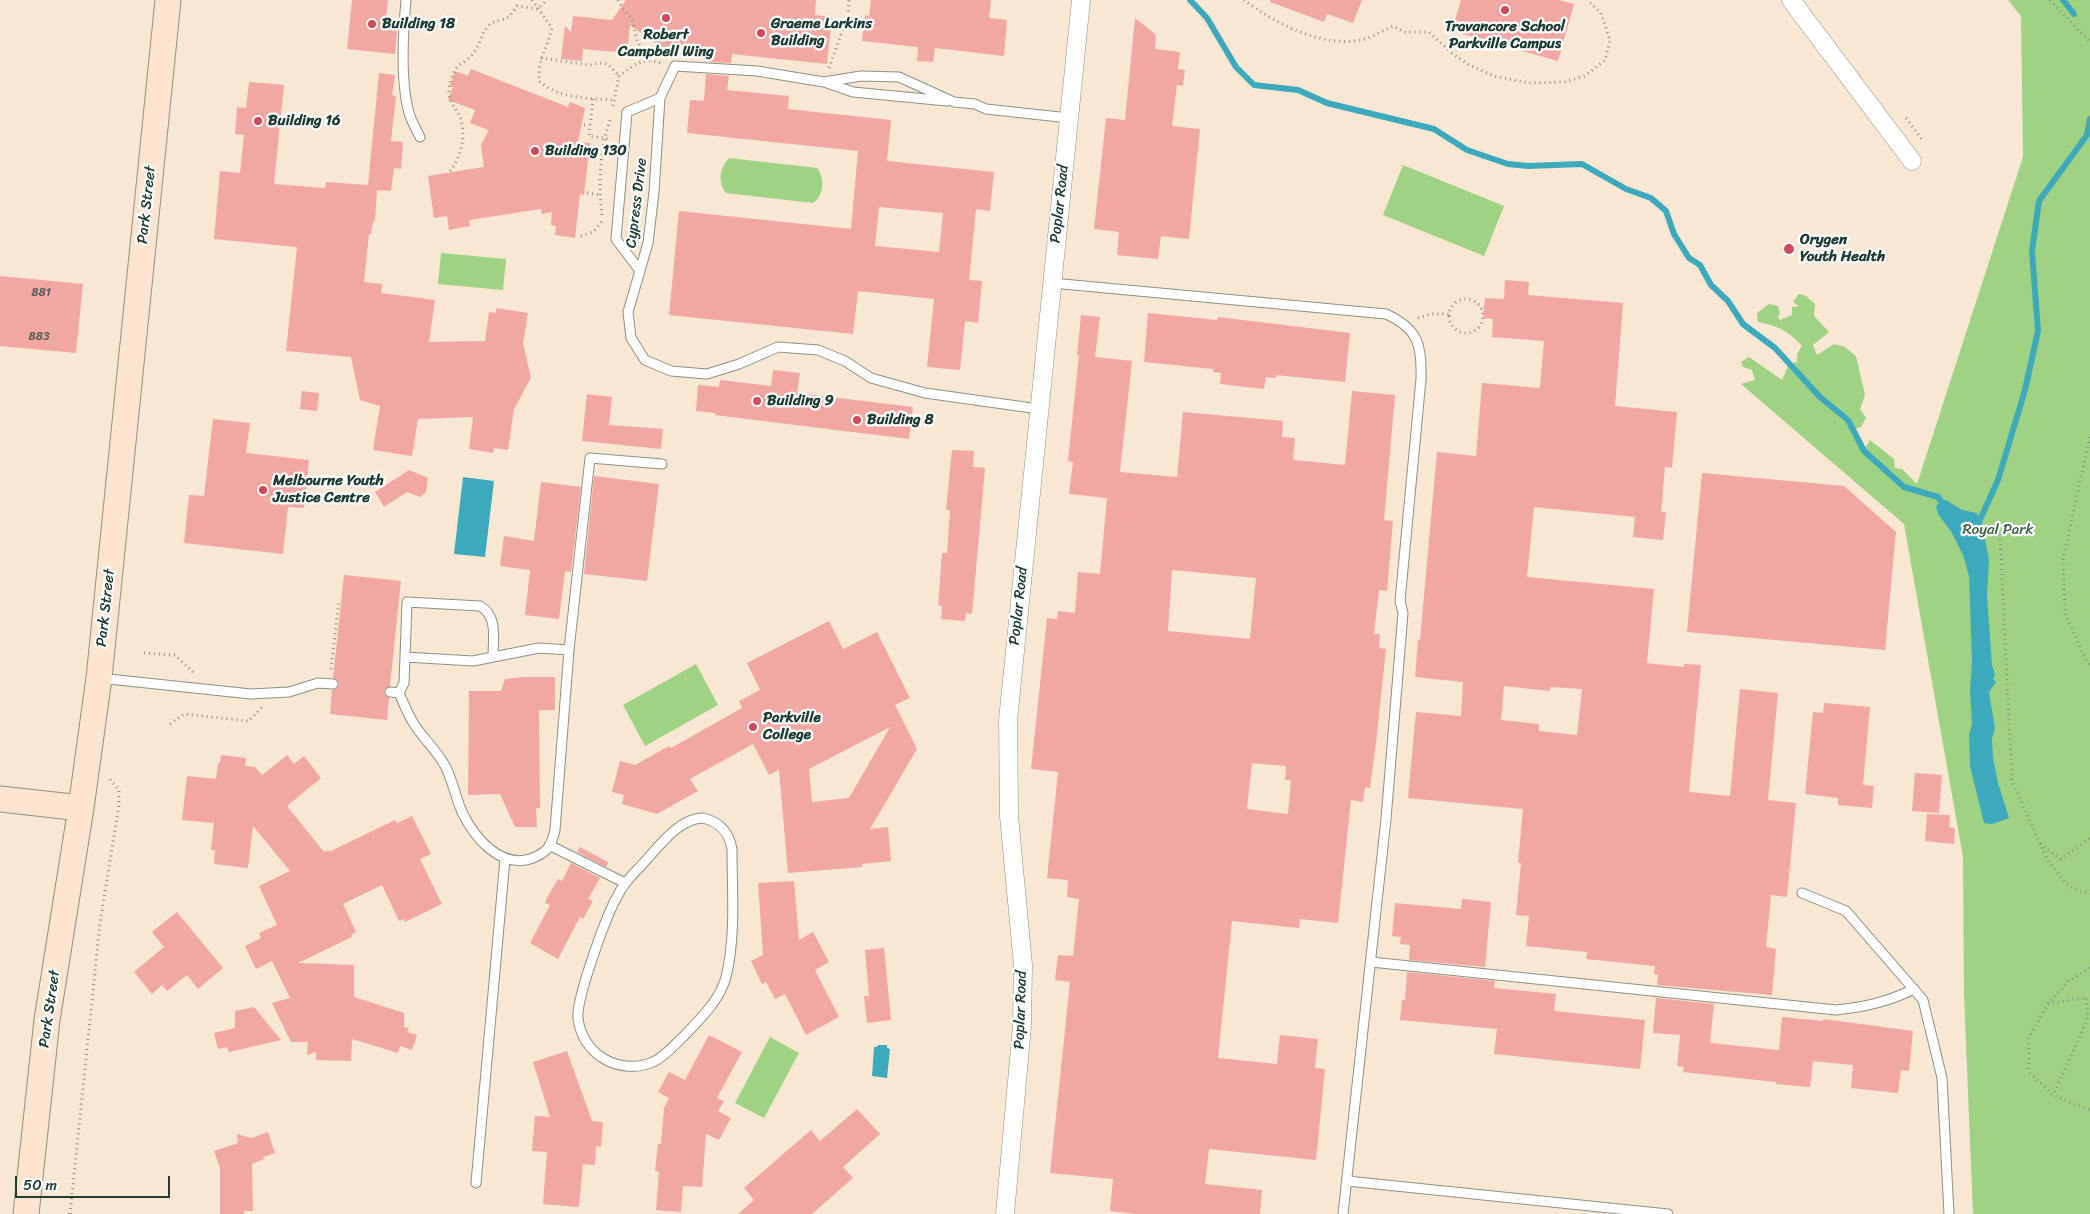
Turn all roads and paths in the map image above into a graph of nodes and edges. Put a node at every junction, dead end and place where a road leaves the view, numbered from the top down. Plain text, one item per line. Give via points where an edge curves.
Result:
1 (168, 0) edge
2 (406, 0) edge
3 (532, 0) edge
4 (547, 0) edge
5 (618, 0) edge
6 (849, 0) edge
7 (1081, 0) edge
8 (1244, 0) edge
9 (1587, 0) edge
10 (1791, 0) edge
11 (2050, 0) edge
12 (538, 9) junction
13 (2090, 42) edge
14 (541, 58) junction
15 (618, 76) junction
16 (824, 82) junction
17 (660, 98) junction
18 (593, 99) junction
19 (612, 100) junction
20 (954, 102) junction
21 (1069, 118) junction
22 (584, 125) dead end
23 (589, 125) junction
24 (420, 138) dead end
25 (604, 138) junction
26 (1912, 161) dead end
27 (450, 171) dead end
28 (587, 193) dead end
29 (600, 195) junction
30 (582, 236) dead end
31 (640, 271) junction
32 (1052, 284) junction
33 (1449, 314) junction
34 (1403, 324) junction
35 (1040, 409) junction
36 (2090, 437) edge
37 (662, 464) dead end
38 (2000, 534) dead end
39 (339, 601) dead end
40 (569, 650) junction
41 (144, 653) dead end
42 (405, 657) junction
43 (493, 657) junction
44 (2090, 665) edge
45 (324, 670) dead end
46 (203, 674) dead end
47 (99, 678) junction
48 (333, 684) dead end
49 (266, 693) junction
50 (170, 724) dead end
51 (88, 758) junction
52 (0, 798) edge
53 (81, 808) junction
54 (2090, 838) edge
55 (2040, 844) junction
56 (551, 846) junction
57 (504, 859) junction
58 (625, 883) junction
59 (1802, 893) dead end
60 (2090, 893) edge
61 (1371, 962) junction
62 (2090, 968) edge
63 (1914, 989) junction
64 (2048, 1004) junction
65 (2053, 1096) junction
66 (2090, 1110) edge
67 (1347, 1181) junction
68 (476, 1183) dead end
69 (1598, 1210) edge
70 (26, 1214) edge
71 (70, 1214) edge
72 (1005, 1214) edge
73 (1343, 1214) edge
74 (1668, 1214) edge
75 (1949, 1214) edge

1 - 47 street, Park Street
2 - 24 lane via 405,94 410,118
3 - 12 path
4 - 12 path
5 - 15 path via 632,19 637,41 650,60 638,63
6 - 16 path via 848,15
7 - 21 street, Poplar Road
8 - 9 path via 1294,30 1338,42 1365,39 1393,26 1404,32 1429,32 1469,65 1494,76 1529,83 1564,82 1585,76 1605,60 1610,40 1601,13
10 - 26 street
11 - 13 path
12 - 14 path via 552,28
12 - 27 path via 517,6 508,18 493,22 471,56 457,65 449,97 462,122 461,143 458,161
14 - 15 path via 590,65 608,64
14 - 18 path via 539,81 546,88 572,97
15 - 19 path
16 - 17 lane, Cypress Drive via 757,71 675,66
16 - 20 lane via 853,92
16 - 20 lane, Cypress Drive via 861,76 899,77
17 - 31 lane, Cypress Drive via 654,192 648,243
17 - 31 lane via 627,112 616,239
18 - 19 path
18 - 23 path
19 - 25 path via 613,113
20 - 21 lane, Cypress Drive via 986,109
21 - 32 street, Poplar Road
22 - 23 path
23 - 25 path via 589,136
25 - 29 path
28 - 29 path
29 - 30 path via 603,220 593,232
31 - 35 lane, Cypress Drive via 628,312 631,338 645,360 670,371 707,374 778,347 818,350 845,361 871,378 925,393
32 - 34 lane via 1386,314
32 - 35 street, Poplar Road
33 - 33 path via 1455,302 1466,299 1480,307 1483,318 1479,328 1463,334 1453,328
33 - 34 path via 1431,314 1421,319 1411,316
34 - 61 lane via 1414,336 1422,353 1421,379 1400,600 1403,613 1386,820
35 - 72 street, Poplar Road via 1008,720 1010,816 1023,965 1022,1026
36 - 44 path via 2063,560 2064,613
37 - 40 lane via 590,458
38 - 55 path via 2012,781
39 - 45 path via 332,668
40 - 43 lane via 539,648
40 - 56 lane via 555,830
41 - 46 path via 176,655 194,672
42 - 43 lane via 474,660
42 - 43 lane via 407,602 480,606 488,610 493,620
42 - 57 lane via 404,683 394,693 445,766 462,813 473,831
47 - 49 lane
47 - 51 street, Park Street
48 - 49 lane
49 - 50 path via 264,705 249,721 184,714
51 - 53 street, Park Street
51 - 71 path via 116,785 119,798 100,923
52 - 53 street
53 - 70 street, Park Street via 47,1020
54 - 55 path via 2061,859
55 - 60 path via 2065,883
56 - 57 lane via 542,854 521,861
56 - 58 lane
57 - 68 lane
58 - 58 lane via 688,820 711,820 725,830 730,839 731,944 722,989 670,1050 655,1061 638,1066 619,1065 598,1056 584,1038 578,1018 586,979 616,897
59 - 63 lane via 1846,911
61 - 63 lane via 1836,1010 1870,1006
61 - 67 lane
62 - 64 path via 2069,981
63 - 75 lane via 1923,1000 1942,1078
64 - 65 path via 2030,1036 2029,1072
64 - 65 path via 2086,998 2088,1018
65 - 66 path
67 - 69 lane
67 - 73 lane
69 - 74 lane

